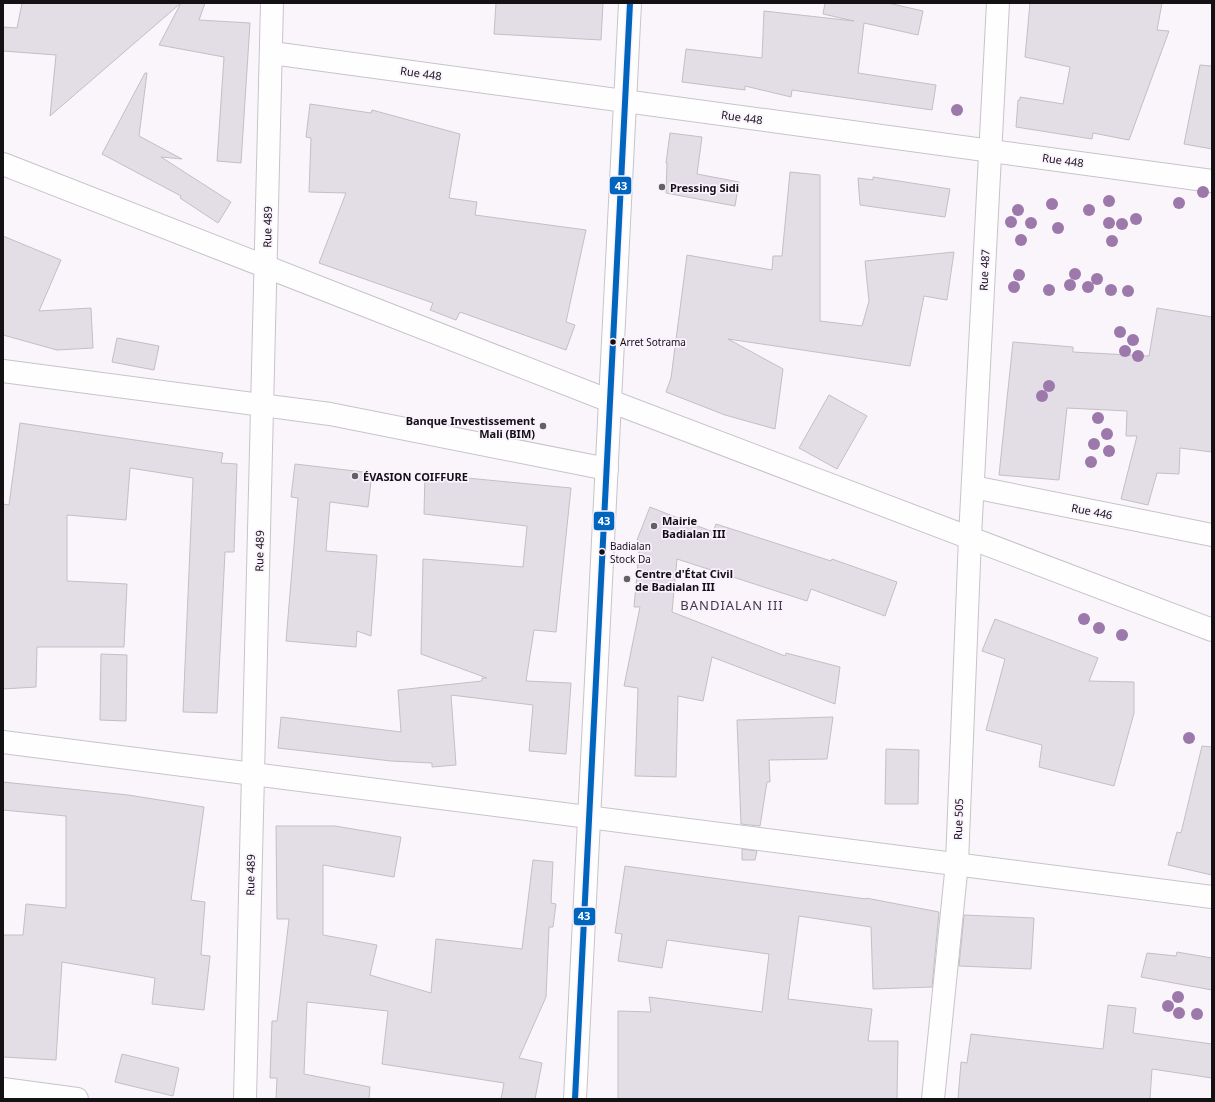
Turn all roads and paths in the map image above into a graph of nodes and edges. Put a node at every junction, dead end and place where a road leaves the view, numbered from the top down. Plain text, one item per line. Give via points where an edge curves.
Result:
1 (272, 3) edge
2 (630, 3) edge
3 (998, 3) edge
4 (272, 53) junction
5 (625, 101) junction
6 (991, 151) junction
7 (3, 164) edge
8 (1212, 181) edge
9 (266, 268) junction
10 (3, 371) edge
11 (610, 401) junction
12 (262, 405) junction
13 (607, 468) junction
14 (973, 488) junction
15 (1212, 535) edge
16 (970, 537) junction
17 (1212, 630) edge
18 (3, 742) edge
19 (253, 774) junction
20 (589, 817) junction
21 (957, 863) junction
22 (1212, 897) edge
23 (3, 1089) edge
24 (77, 1099) edge
25 (245, 1099) edge
26 (575, 1099) edge
27 (933, 1099) edge

1 - 4 street, Rue 489
2 - 5 street
3 - 6 street, Rue 487
4 - 5 street, Rue 448
4 - 9 street, Rue 489
5 - 6 street, Rue 448
5 - 11 street
6 - 8 street, Rue 448
6 - 14 street, Rue 487
7 - 9 street
9 - 11 street
9 - 12 street, Rue 489
10 - 12 street
11 - 13 street
11 - 16 street
12 - 13 street via 330,414
12 - 19 street, Rue 489
13 - 20 street
14 - 15 street, Rue 446
14 - 16 street, Rue 487
16 - 17 street
16 - 21 street, Rue 505
18 - 19 street
19 - 20 street
19 - 25 street, Rue 489
20 - 21 street
20 - 26 street
21 - 22 street
21 - 27 street, Rue 505
23 - 24 street

